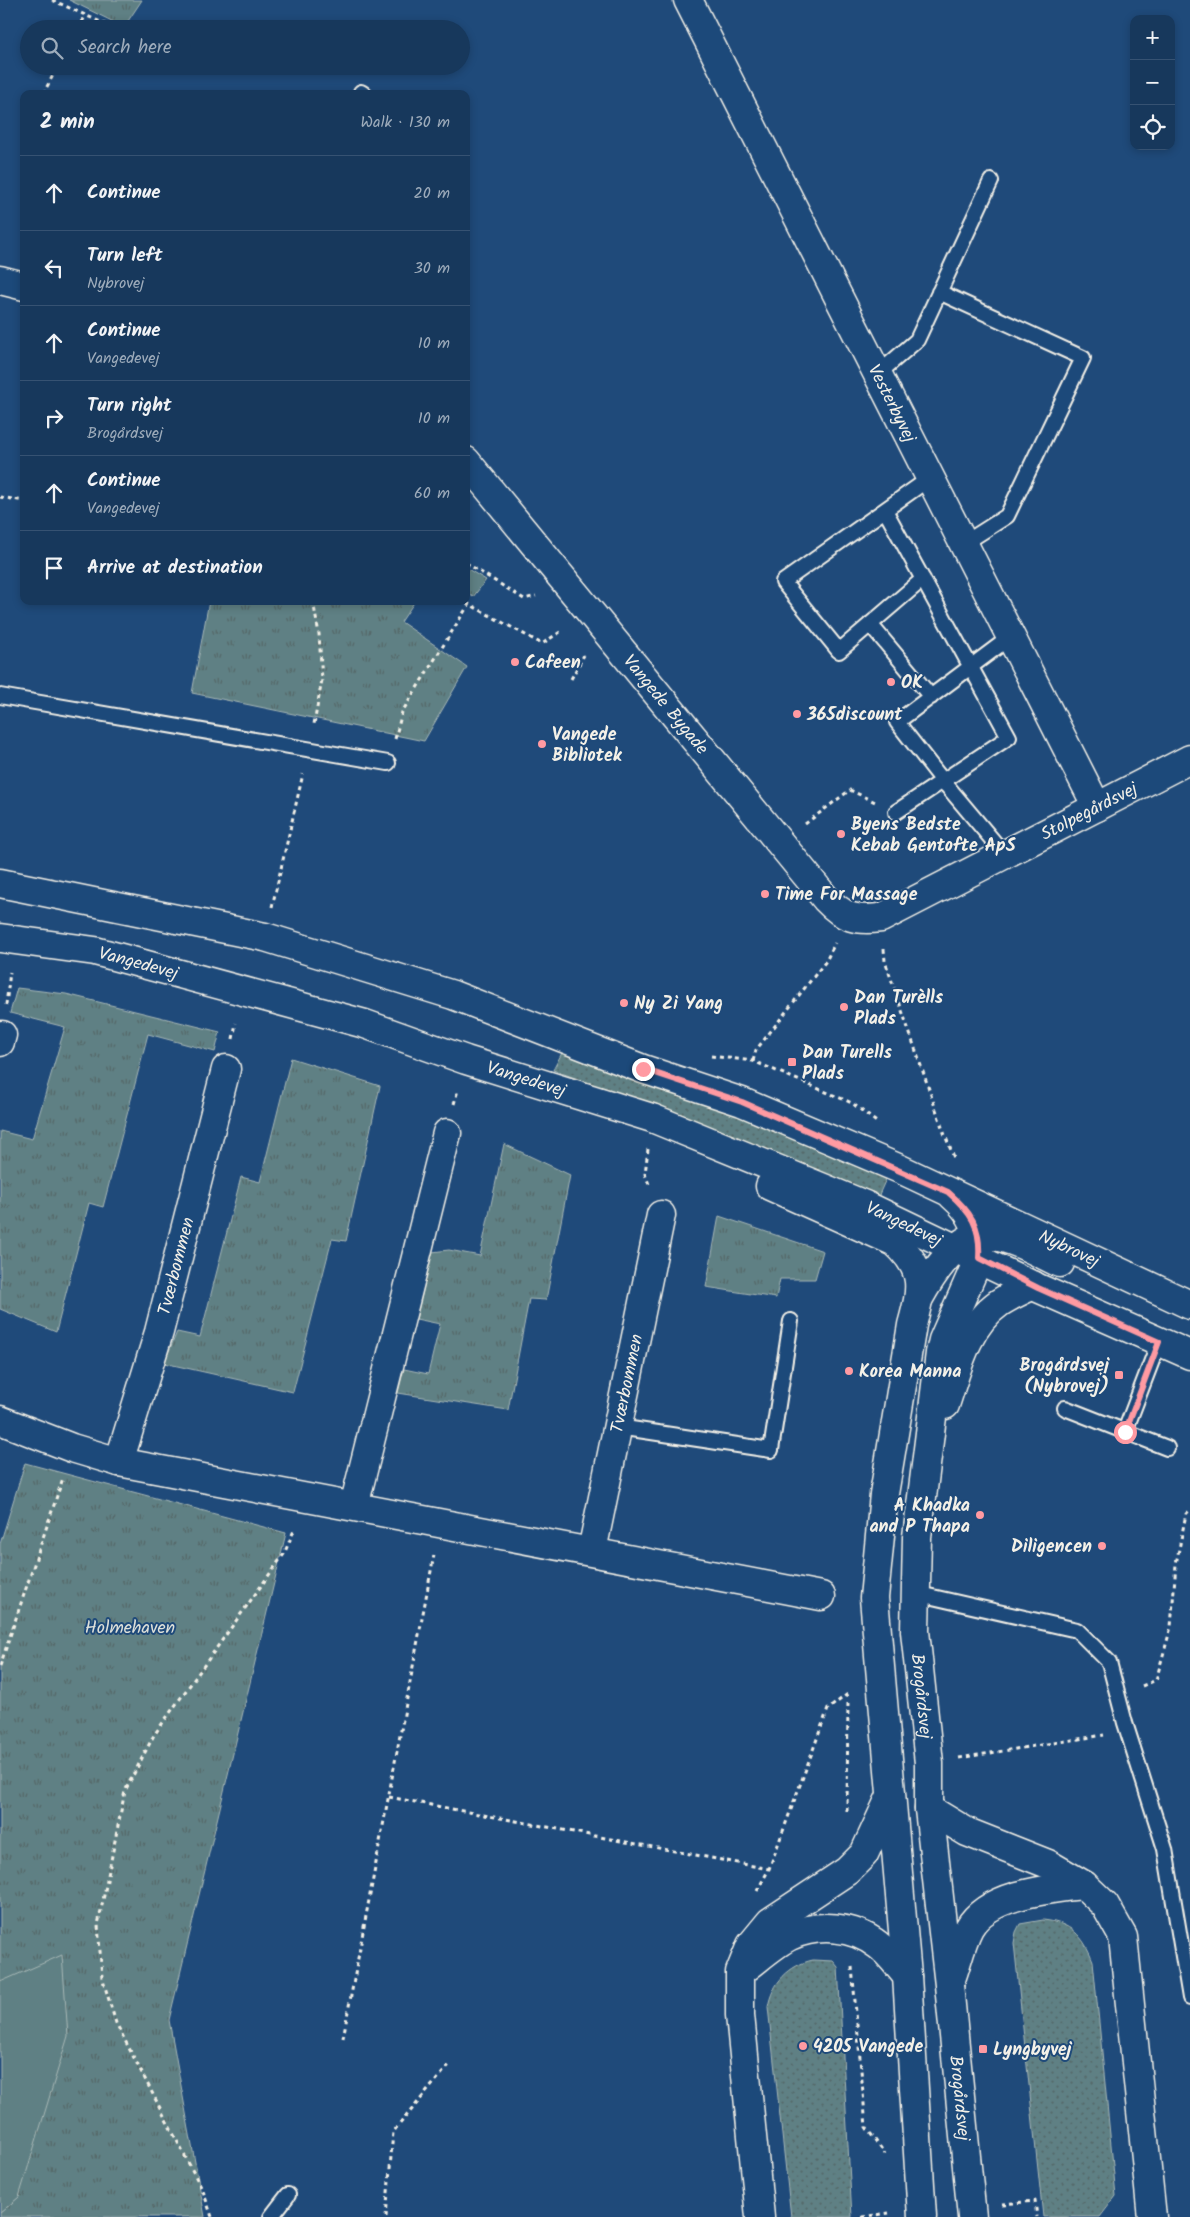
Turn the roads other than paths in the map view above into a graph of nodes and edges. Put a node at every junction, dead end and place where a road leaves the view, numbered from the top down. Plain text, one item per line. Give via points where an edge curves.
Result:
1 (688, 0) edge
2 (991, 181) dead end
3 (0, 280) edge
4 (20, 285) edge
5 (939, 292) junction
6 (878, 374) junction
7 (470, 466) edge
8 (930, 478) junction
9 (886, 510) junction
10 (963, 544) junction
11 (923, 579) junction
12 (870, 624) junction
13 (1009, 638) junction
14 (971, 667) junction
15 (0, 696) edge
16 (931, 696) junction
17 (1190, 759) edge
18 (388, 763) dead end
19 (943, 781) junction
20 (1097, 807) junction
21 (896, 812) road end
22 (1005, 854) junction
23 (0, 883) edge
24 (881, 918) joint
25 (7, 939) edge
26 (226, 1069) road end
27 (652, 1118) junction
28 (447, 1133) road end
29 (948, 1192) junction
30 (661, 1215) road end
31 (971, 1247) junction
32 (1033, 1284) junction
33 (919, 1298) junction
34 (1183, 1302) edge
35 (791, 1320) dead end
36 (1159, 1342) junction
37 (1190, 1355) edge
38 (1065, 1408) dead end
39 (0, 1420) edge
40 (618, 1427) junction
41 (1125, 1432) junction
42 (1167, 1448) dead end
43 (927, 1456) junction
44 (119, 1462) junction
45 (354, 1506) junction
46 (592, 1551) junction
47 (915, 1593) junction
48 (821, 1596) dead end
49 (890, 1796) junction
50 (929, 1809) junction
51 (1084, 1885) junction
52 (740, 1972) junction
53 (907, 1976) junction
54 (949, 1985) junction
55 (1190, 1998) edge
56 (288, 2195) dead end
57 (972, 2211) edge
58 (272, 2217) edge
59 (760, 2217) edge
60 (922, 2217) edge
61 (1152, 2217) edge

1 - 6 street, Vesterbyvej
2 - 5 lane
3 - 4 street
5 - 6 lane via 916,340
5 - 10 lane via 1083,358 1007,516
6 - 8 street, Vesterbyvej
7 - 24 street, Vangede Bygade via 826,899 836,909 861,920
8 - 9 lane
8 - 10 street, Vesterbyvej
9 - 11 lane
9 - 12 lane via 783,582 839,651
10 - 13 street, Vesterbyvej
11 - 12 lane
11 - 14 lane
12 - 16 lane
13 - 14 lane
13 - 20 street, Vesterbyvej
14 - 16 lane
14 - 19 lane via 1009,737
15 - 18 lane
16 - 19 lane via 897,722
17 - 20 street, Stolpegårdsvej
19 - 21 lane
19 - 22 lane
20 - 22 street, Stolpegårdsvej
22 - 24 street, Stolpegårdsvej
23 - 29 street via 265,937 453,995 643,1069 742,1102
25 - 27 street, Vangedevej via 95,951 365,1024 466,1060
26 - 44 street, Tværbommen via 159,1332
27 - 31 street, Vangedevej
27 - 33 street via 755,1179 895,1242 917,1268
28 - 45 street
29 - 31 street via 974,1219
29 - 34 street, Nybrovej
30 - 40 street, Tværbommen
31 - 32 street, Vangedevej
31 - 33 street via 931,1277
31 - 34 street via 992,1236 1010,1241 1116,1290
31 - 43 street, Brogårdsvej via 943,1340
32 - 36 street
32 - 43 street via 998,1304 978,1325 962,1351
33 - 49 street via 884,1494 874,1598
35 - 40 lane via 770,1450
36 - 37 street
36 - 41 lane
38 - 41 lane
39 - 44 street
40 - 46 street, Tværbommen
41 - 42 lane
43 - 47 street, Brogårdsvej via 917,1537
44 - 45 street
45 - 46 street
46 - 48 street
47 - 50 street, Brogårdsvej via 915,1631 929,1763
47 - 55 lane via 1077,1630 1109,1662 1165,1849
49 - 52 street via 864,1854 847,1871 770,1922 751,1945
49 - 53 street
50 - 51 street via 967,1832 1048,1864
50 - 54 street, Brogårdsvej
51 - 54 street via 1035,1890 986,1910 969,1928
51 - 61 street via 1105,1906 1123,1937
52 - 53 street via 790,1936 822,1927 841,1928 865,1936 880,1945
52 - 59 street via 740,2015
53 - 60 street
54 - 57 street, Brogårdsvej
56 - 58 lane

